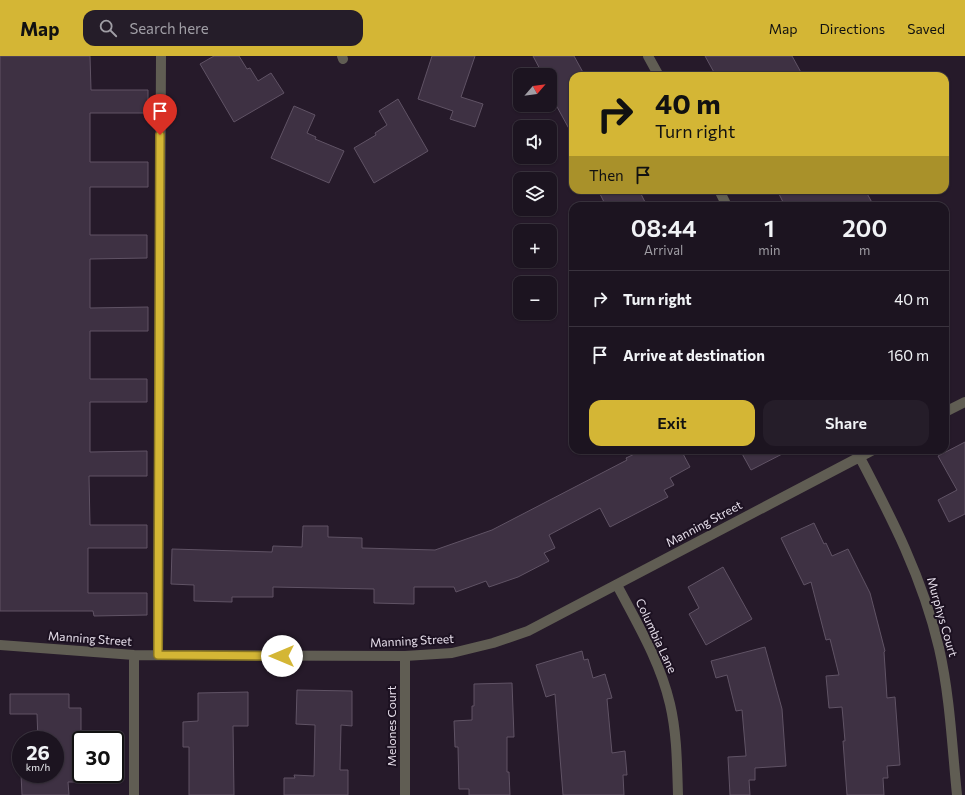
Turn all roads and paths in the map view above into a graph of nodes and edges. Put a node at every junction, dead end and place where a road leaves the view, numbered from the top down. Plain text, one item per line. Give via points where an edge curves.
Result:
1 (160, 56) edge
2 (648, 56) edge
3 (657, 72) edge
4 (965, 402) edge
5 (949, 410) edge
6 (858, 454) edge
7 (617, 585) junction
8 (0, 645) edge
9 (134, 655) junction
10 (158, 655) junction
11 (405, 656) junction
12 (134, 795) edge
13 (405, 795) edge
14 (678, 795) edge
15 (957, 795) edge

1 - 10 street
2 - 3 street
4 - 5 street
6 - 7 street, Manning Street
6 - 15 street, Murphys Court via 909,554 926,601 939,648 948,697
7 - 11 street, Manning Street via 528,631 493,644 452,653
7 - 14 street, Columbia Lane via 645,637 670,703 677,743
8 - 9 street, Manning Street
9 - 10 street, Manning Street
9 - 12 street
10 - 11 street, Manning Street
11 - 13 street, Melones Court

